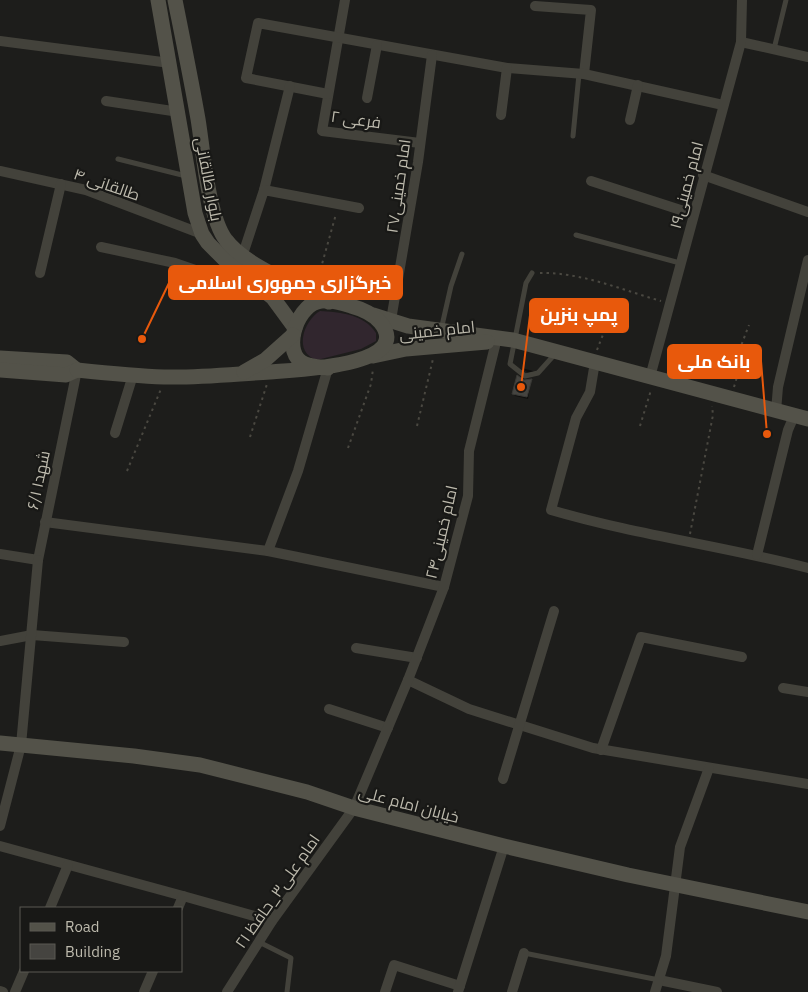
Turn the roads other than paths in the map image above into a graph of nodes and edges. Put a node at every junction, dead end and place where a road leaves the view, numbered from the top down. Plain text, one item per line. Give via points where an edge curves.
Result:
1 (158, 0) edge
2 (175, 0) edge
3 (345, 0) edge
4 (742, 0) edge
5 (786, 0) edge
6 (535, 6) dead end
7 (337, 37) junction
8 (0, 41) edge
9 (741, 42) junction
10 (377, 45) junction
11 (774, 49) junction
12 (432, 55) junction
13 (808, 57) edge
14 (170, 63) junction
15 (507, 68) junction
16 (582, 74) junction
17 (638, 85) junction
18 (290, 86) junction
19 (328, 94) junction
20 (367, 98) dead end
21 (106, 101) dead end
22 (723, 105) junction
23 (179, 112) junction
24 (502, 115) dead end
25 (630, 120) dead end
26 (573, 136) dead end
27 (420, 143) junction
28 (118, 159) dead end
29 (0, 170) edge
30 (703, 175) junction
31 (189, 176) junction
32 (591, 181) dead end
33 (61, 184) junction
34 (264, 190) junction
35 (359, 208) dead end
36 (808, 212) edge
37 (693, 214) junction
38 (202, 234) junction
39 (576, 234) dead end
40 (101, 247) dead end
41 (462, 254) dead end
42 (808, 260) edge
43 (239, 262) junction
44 (680, 263) junction
45 (40, 273) dead end
46 (532, 273) road end
47 (329, 302) junction
48 (371, 314) junction
49 (391, 320) junction
50 (408, 326) junction
51 (441, 330) junction
52 (294, 332) junction
53 (513, 340) junction
54 (496, 342) junction
55 (406, 349) junction
56 (557, 352) junction
57 (369, 357) junction
58 (0, 358) edge
59 (593, 362) junction
60 (328, 368) junction
61 (0, 370) edge
62 (77, 370) junction
63 (239, 374) junction
64 (133, 375) junction
65 (652, 377) junction
66 (776, 411) junction
67 (801, 417) edge
68 (115, 432) dead end
69 (45, 522) junction
70 (268, 551) junction
71 (0, 554) edge
72 (757, 554) junction
73 (38, 560) junction
74 (808, 568) edge
75 (444, 587) junction
76 (554, 610) dead end
77 (32, 635) junction
78 (0, 641) edge
79 (124, 642) dead end
80 (356, 648) dead end
81 (742, 657) dead end
82 (417, 658) junction
83 (408, 680) junction
84 (783, 688) dead end
85 (808, 692) edge
86 (329, 709) dead end
87 (519, 725) junction
88 (388, 728) junction
89 (0, 743) edge
90 (21, 745) junction
91 (601, 750) junction
92 (0, 752) edge
93 (709, 768) junction
94 (503, 780) dead end
95 (808, 784) edge
96 (354, 808) junction
97 (0, 826) edge
98 (0, 846) edge
99 (504, 846) junction
100 (68, 865) junction
101 (675, 885) junction
102 (183, 896) junction
103 (50, 907) edge
104 (178, 907) edge
105 (808, 912) edge
106 (272, 921) junction
107 (259, 942) junction
108 (524, 953) joint
109 (24, 972) edge
110 (153, 972) edge
111 (659, 980) junction
112 (459, 989) edge
113 (15, 992) edge
114 (144, 992) edge
115 (227, 992) edge
116 (287, 992) edge
117 (385, 992) edge
118 (512, 992) edge
119 (655, 992) edge
120 (717, 992) edge

1 - 14 main road, بلوار طالقانی
2 - 43 main road, بلوار طالقانی via 206,179 216,218
3 - 7 street, فرعی ۲
4 - 9 street, امام خمینی۱۹
5 - 11 lane
6 - 16 street via 590,10
7 - 10 street
7 - 18 street via 258,22 246,78
7 - 19 street, فرعی ۲
8 - 14 street
9 - 11 street
9 - 22 street, امام خمینی۱۹
10 - 12 street
10 - 20 street
11 - 13 street
12 - 15 street
12 - 27 street, امام خمینی۲۷
14 - 23 main road, بلوار طالقانی
15 - 16 street
15 - 24 street
16 - 17 street
16 - 26 lane
17 - 22 street
17 - 25 street
18 - 19 street
18 - 34 street
19 - 27 street, فرعی ۲ via 322,131
21 - 23 street
22 - 30 street, امام خمینی۱۹
23 - 31 main road, بلوار طالقانی
27 - 49 street, امام خمینی۲۷
28 - 31 lane
29 - 33 street, طالقانی ۴
30 - 36 street
30 - 37 street, امام خمینی۱۹
31 - 38 main road, بلوار طالقانی
32 - 37 street
33 - 38 street, طالقانی ۴ via 86,190
33 - 45 street
34 - 35 street
34 - 43 street
37 - 44 street, امام خمینی۱۹
38 - 43 main road, بلوار طالقانی via 224,259
39 - 44 lane
40 - 43 street via 175,263 204,273 218,273
41 - 51 lane
42 - 66 street via 778,387
43 - 47 main road, بلوار طالقانی
43 - 52 main road, بلوار طالقانی via 273,298
44 - 65 street, امام خمینی۱۹
46 - 53 lane via 526,282
47 - 48 main road via 343,303
47 - 52 main road via 317,302 307,308
48 - 49 main road, امام خمینی
48 - 57 main road via 380,322 386,337 384,346
49 - 50 main road, امام خمینی
50 - 51 main road, امام خمینی
50 - 55 main road via 399,330 396,339
51 - 53 main road, امام خمینی
52 - 60 main road via 294,350 299,359 305,364
52 - 63 main road via 265,360
53 - 54 main road, امام خمینی
53 - 56 main road, امام خمینی
53 - 56 lane via 510,364 525,376 538,373
54 - 55 main road, امام خمینی
54 - 75 street, امام خمینی۲۴ via 469,451 468,496
55 - 57 main road, امام خمینی
56 - 59 main road, امام خمینی
57 - 60 main road
58 - 62 main road via 67,362
59 - 65 main road, امام خمینی
59 - 72 street via 590,392 576,418 552,510 603,525
60 - 63 main road
60 - 70 street via 298,471
61 - 62 main road via 66,376
62 - 64 main road
62 - 69 street, شهد۱ ۶/۱
63 - 64 main road
64 - 68 street
65 - 66 main road, امام خمینی
66 - 67 main road, امام خمینی
67 - 72 street via 788,430
69 - 70 street
69 - 73 street, شهد۱ ۶/۱
70 - 75 street
71 - 73 street
72 - 74 street
73 - 77 street, شهد۱ ۶/۱
75 - 82 street, امام خمینی۲۴
76 - 87 street
77 - 78 street
77 - 79 street
77 - 90 street, شهد۱ ۶/۱
80 - 82 street
81 - 91 street via 641,637
82 - 83 street, امام خمینی۲۴
83 - 87 street via 469,709
83 - 88 street, امام خمینی۲۴
84 - 85 street
86 - 88 street
87 - 91 street
87 - 94 street
88 - 96 street, امام علی۳_حافظ ۲۱
89 - 90 main road, خیابان امام علی
90 - 92 street
90 - 96 main road, خیابان امام علی via 200,765 307,792
90 - 97 street, شهد۱ ۶/۱
91 - 93 street
93 - 95 street
93 - 101 street via 680,847
96 - 99 main road, خیابان امام علی
96 - 106 street, امام علی۳_حافظ ۲۱
98 - 100 street
99 - 101 main road, خیابان امام علی
99 - 112 street
100 - 102 street
100 - 103 street
101 - 105 main road, خیابان امام علی
101 - 111 street via 666,956
102 - 104 street
102 - 106 street
106 - 107 street, امام علی۳_حافظ ۲۱
107 - 115 street, امام علی۳_حافظ ۲۱
107 - 116 lane via 291,958
108 - 111 lane
108 - 118 street
109 - 113 street
110 - 114 street
111 - 119 street
111 - 120 street
112 - 117 street via 394,965

